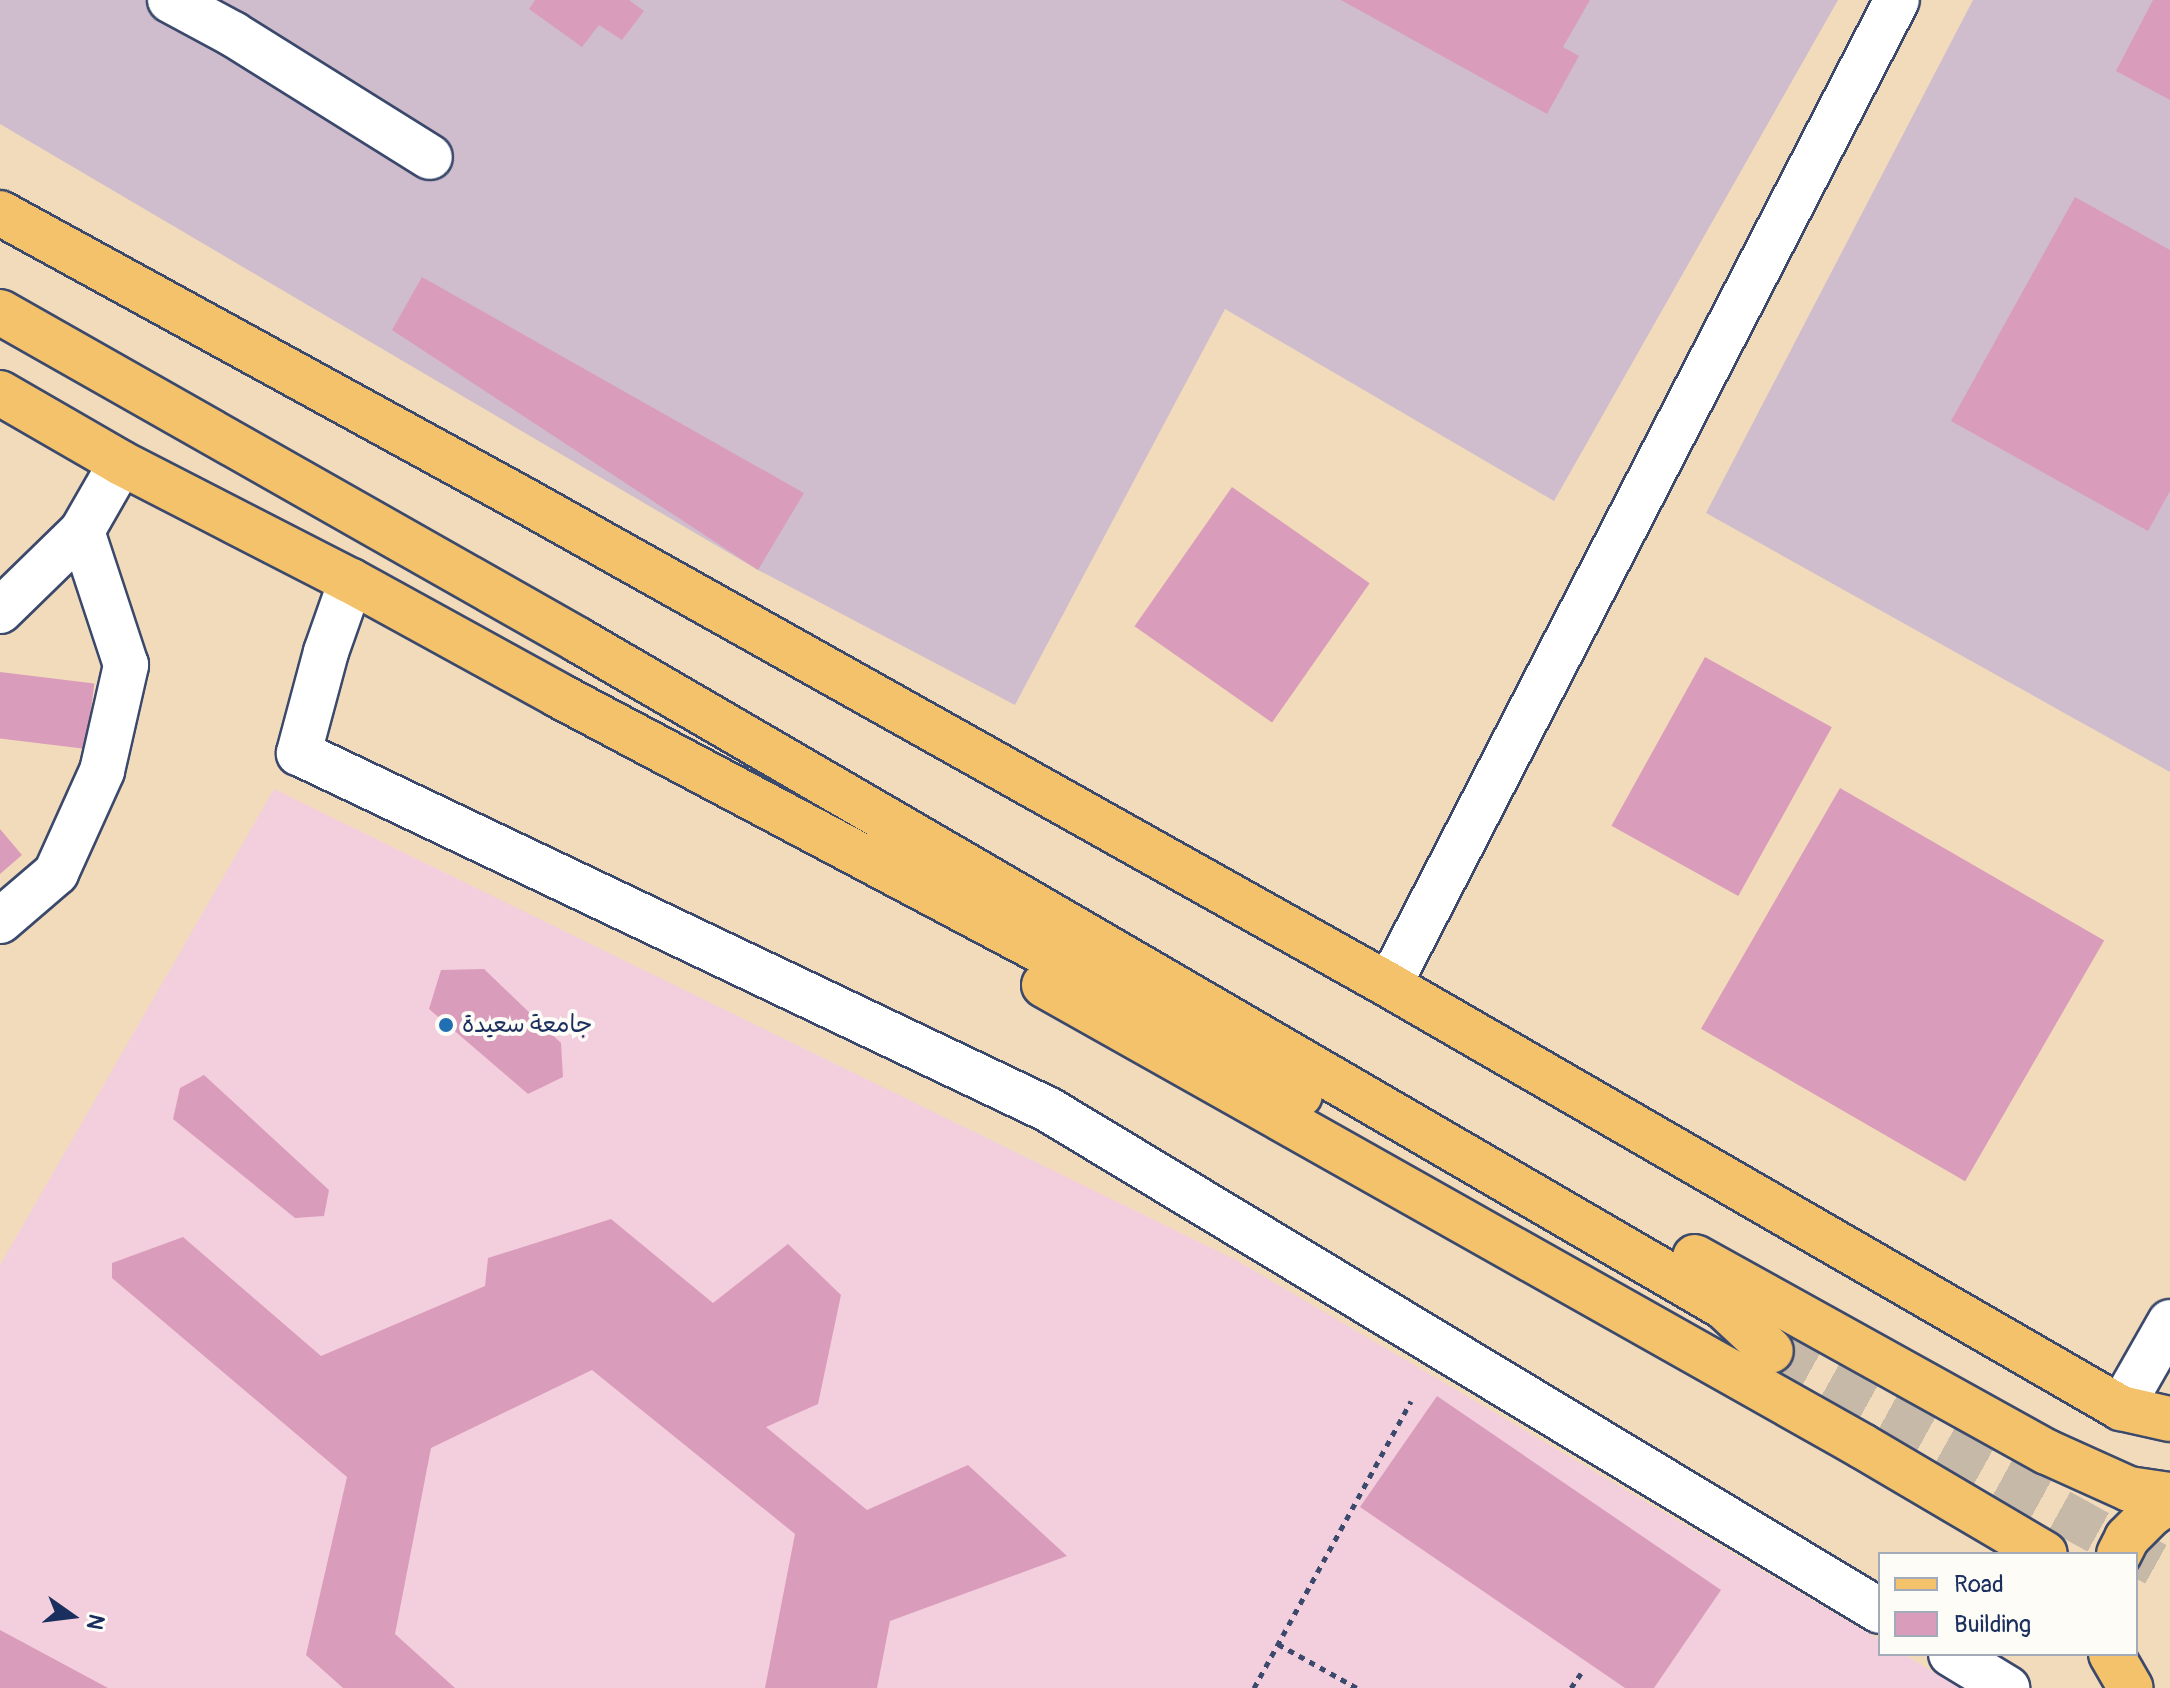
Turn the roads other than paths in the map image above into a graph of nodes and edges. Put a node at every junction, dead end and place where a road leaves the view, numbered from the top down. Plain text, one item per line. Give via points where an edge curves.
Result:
1 (170, 0) edge
2 (1897, 0) edge
3 (430, 157) dead end
4 (0, 213) edge
5 (0, 312) edge
6 (0, 393) edge
7 (121, 463) junction
8 (82, 531) junction
9 (351, 581) junction
10 (0, 611) edge
11 (578, 640) junction
12 (558, 695) junction
13 (0, 921) edge
14 (1389, 985) junction
15 (2170, 1322) edge
16 (2121, 1408) junction
17 (2170, 1419) edge
18 (2170, 1495) edge
19 (2170, 1501) edge
20 (2042, 1552) edge
21 (2120, 1552) edge
22 (1878, 1610) edge
23 (1954, 1656) edge
24 (2007, 1688) edge

1 - 3 street
2 - 14 street
4 - 14 main road
5 - 11 main road
6 - 7 main road
7 - 8 street
7 - 9 main road
8 - 10 street
8 - 13 street via 126,665 123,680 102,771 56,873
9 - 12 main road
9 - 22 street via 299,753 1049,1110
11 - 12 main road via 1724,1307 1771,1351 1711,1326 1088,976
11 - 18 main road via 778,739 991,856 2047,1452 2129,1489
12 - 20 main road via 1111,1025
14 - 16 main road
15 - 16 street
16 - 17 main road
19 - 21 main road via 2127,1538
23 - 24 street

